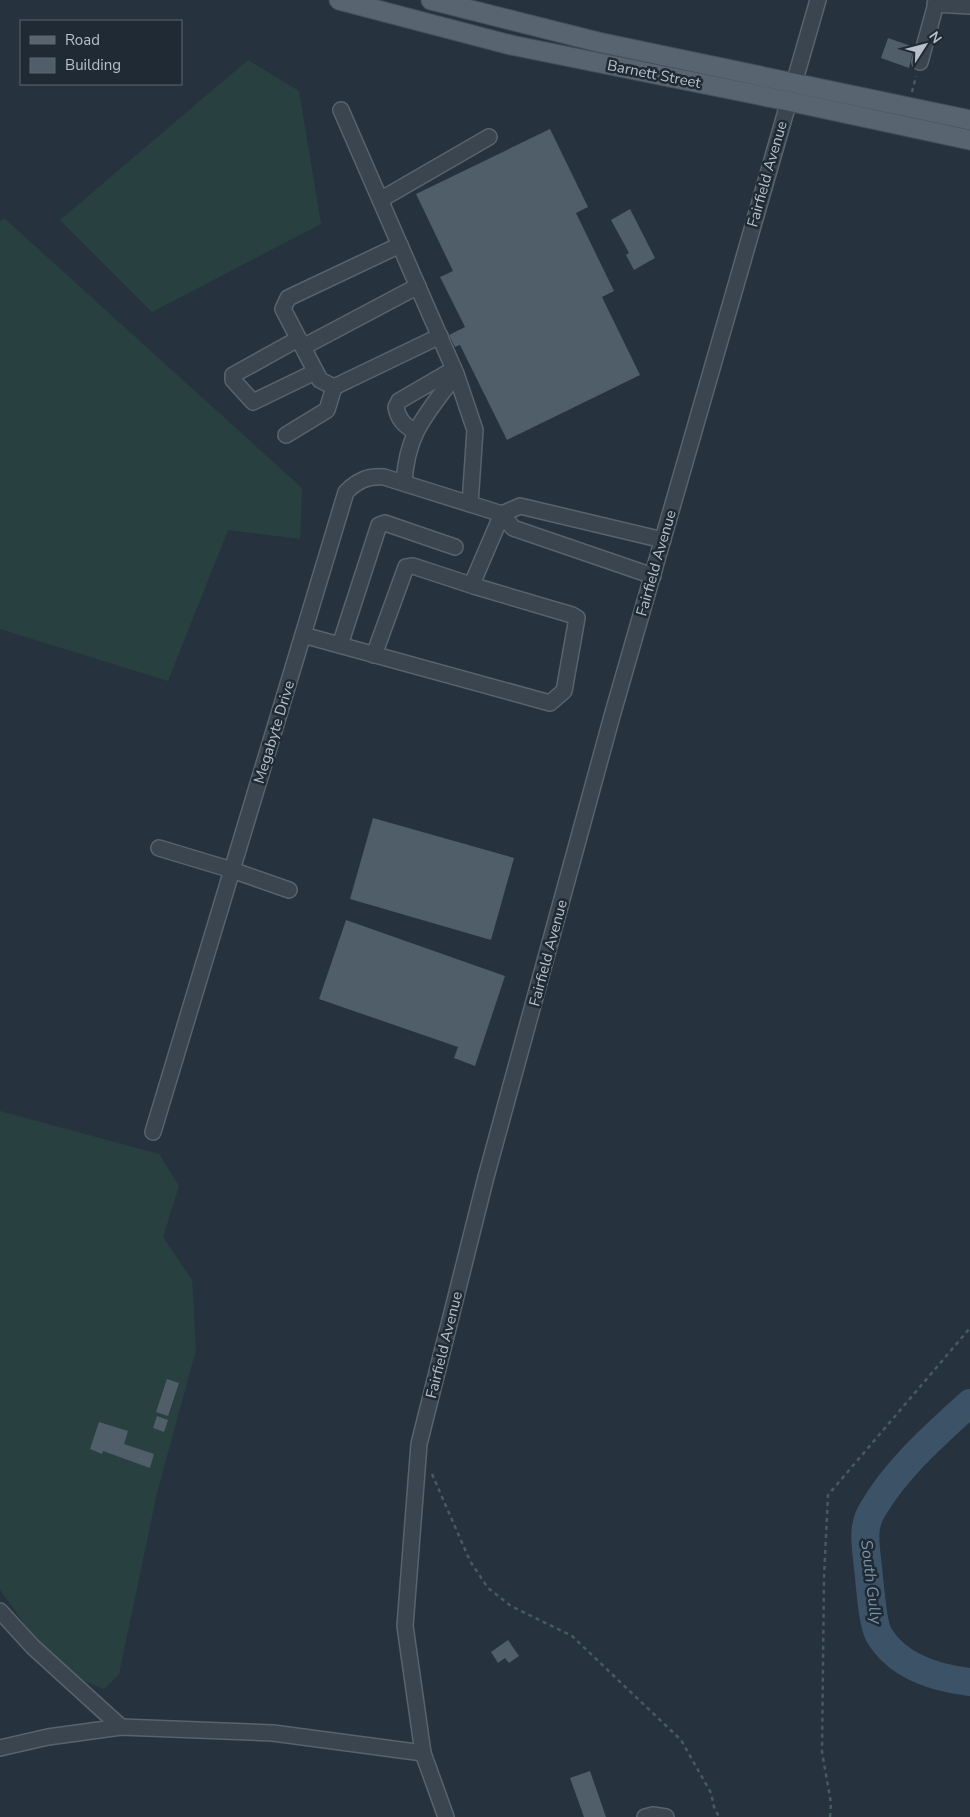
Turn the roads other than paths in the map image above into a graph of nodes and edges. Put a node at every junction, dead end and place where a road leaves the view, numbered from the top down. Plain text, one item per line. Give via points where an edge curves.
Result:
1 (339, 0) edge
2 (431, 0) edge
3 (818, 0) edge
4 (936, 2) edge
5 (970, 6) edge
6 (920, 62) road end
7 (794, 82) junction
8 (788, 101) junction
9 (341, 110) dead end
10 (970, 120) edge
11 (489, 137) dead end
12 (970, 140) edge
13 (380, 200) junction
14 (400, 245) junction
15 (418, 286) junction
16 (440, 336) junction
17 (300, 343) junction
18 (455, 371) junction
19 (315, 372) junction
20 (334, 387) junction
21 (414, 431) junction
22 (286, 435) dead end
23 (404, 483) junction
24 (470, 504) junction
25 (502, 514) junction
26 (663, 540) junction
27 (455, 548) dead end
28 (653, 576) junction
29 (474, 586) junction
30 (303, 635) junction
31 (340, 645) junction
32 (374, 655) junction
33 (160, 848) dead end
34 (232, 870) junction
35 (289, 890) dead end
36 (153, 1132) dead end
37 (0, 1611) edge
38 (121, 1727) junction
39 (0, 1748) edge
40 (423, 1753) junction
41 (446, 1817) edge
42 (646, 1817) edge
43 (666, 1817) edge

1 - 8 main road, Barnett Street via 511,45
2 - 7 main road, Barnett Street via 598,42
3 - 7 street, Fairfield Avenue
4 - 5 street
4 - 6 street
7 - 8 street, Fairfield Avenue
7 - 10 main road, Barnett Street
8 - 12 main road, Barnett Street
8 - 26 street, Fairfield Avenue
9 - 13 street
11 - 13 street
13 - 14 street
14 - 15 street
14 - 17 street via 288,298 283,309
15 - 16 street
15 - 17 street
16 - 18 street
16 - 20 street
17 - 19 street
17 - 19 street via 233,374 233,380 252,402
18 - 21 street
18 - 21 street via 399,401 396,407 398,415
18 - 24 street via 475,430
19 - 20 street via 326,385
20 - 22 street via 327,410
21 - 23 street via 405,459
23 - 24 street, Megabyte Drive
23 - 30 street, Megabyte Drive via 372,476 362,479 346,492
24 - 25 street, Megabyte Drive
25 - 26 street via 520,506
25 - 28 street, Megabyte Drive via 513,528
25 - 29 street
26 - 28 street, Fairfield Avenue
27 - 31 street via 386,523 380,525
28 - 40 street, Fairfield Avenue via 486,1177 419,1444 405,1626
29 - 32 street via 413,566 406,567
29 - 32 street via 577,618 564,691 558,698 550,703
30 - 31 street
30 - 34 street, Megabyte Drive
31 - 32 street
33 - 34 street
34 - 35 street
34 - 36 street, Megabyte Drive
37 - 38 street via 33,1647
38 - 39 street via 48,1737
38 - 40 street via 273,1733
40 - 41 street, Fairfield Avenue
42 - 43 street

